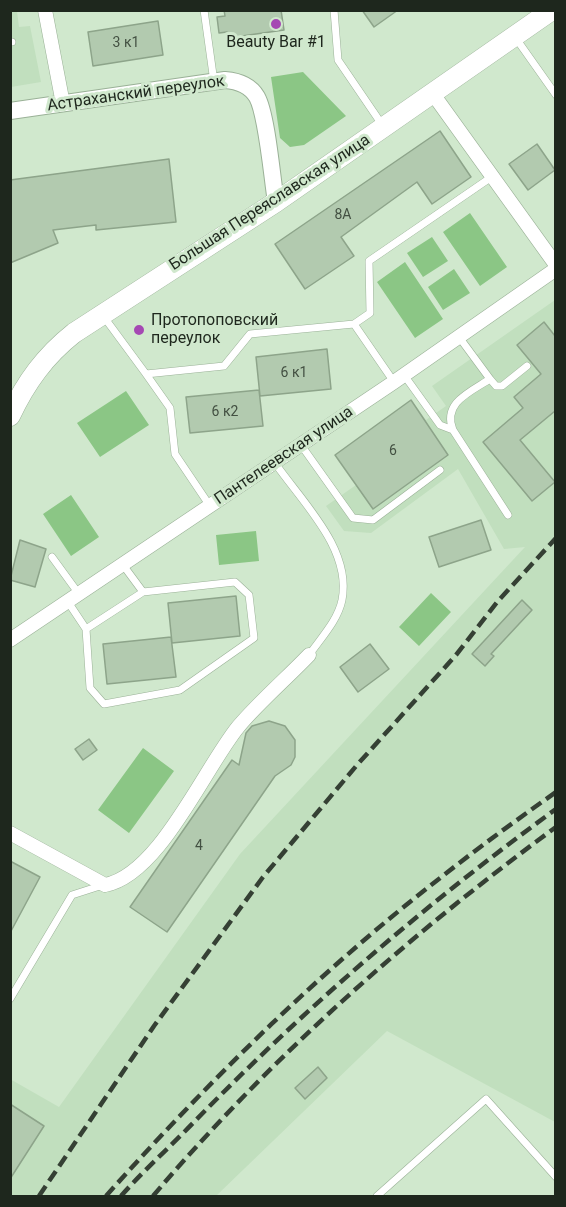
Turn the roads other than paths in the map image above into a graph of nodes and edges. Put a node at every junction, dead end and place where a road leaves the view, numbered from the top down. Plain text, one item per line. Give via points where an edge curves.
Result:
1 (204, 10) edge
2 (334, 10) edge
3 (552, 10) edge
4 (45, 11) edge
5 (515, 37) junction
6 (214, 82) junction
7 (433, 94) junction
8 (555, 95) edge
9 (63, 104) junction
10 (10, 111) edge
11 (384, 128) junction
12 (493, 176) junction
13 (276, 202) junction
14 (555, 267) edge
15 (102, 314) junction
16 (354, 324) junction
17 (459, 337) junction
18 (527, 366) dead end
19 (146, 374) junction
20 (399, 379) junction
21 (490, 379) junction
22 (10, 416) edge
23 (453, 430) junction
24 (301, 445) junction
25 (275, 463) junction
26 (440, 470) dead end
27 (210, 507) junction
28 (508, 515) dead end
29 (52, 557) dead end
30 (123, 565) junction
31 (142, 592) junction
32 (74, 598) junction
33 (86, 629) junction
34 (10, 640) edge
35 (309, 655) joint
36 (10, 833) edge
37 (105, 885) junction
38 (10, 999) edge
39 (555, 1177) edge
40 (377, 1197) edge

1 - 6 lane
2 - 11 lane via 338,60
3 - 5 main road, Большая Переяславская улица
4 - 9 street
5 - 7 main road, Большая Переяславская улица
5 - 8 lane
6 - 9 street, Астраханский переулок
6 - 13 street, Астраханский переулок via 238,81 256,96
7 - 11 main road, Большая Переяславская улица
7 - 12 street
9 - 10 street, Астраханский переулок
11 - 13 main road, Большая Переяславская улица
12 - 14 street
12 - 16 lane via 369,261 370,313
13 - 15 main road, Большая Переяславская улица
14 - 17 street, Пантелеевская улица
15 - 19 lane
15 - 22 main road, Большая Переяславская улица via 49,354 22,390
16 - 19 lane via 250,334 224,366
16 - 20 lane
17 - 20 street, Пантелеевская улица
17 - 21 lane
18 - 21 lane via 499,387
19 - 27 lane via 170,408 175,454
20 - 23 lane via 440,425
20 - 24 street, Пантелеевская улица
21 - 23 lane via 456,402 450,416
23 - 28 lane
24 - 25 street, Пантелеевская улица
24 - 26 lane via 353,518 373,520
25 - 27 street, Пантелеевская улица
25 - 35 lane via 323,531 344,577 341,602 330,627
27 - 30 street, Пантелеевская улица
29 - 32 lane
30 - 31 lane
30 - 32 street, Пантелеевская улица
31 - 33 lane
31 - 33 lane via 235,582 249,595 254,638 180,690 104,704 90,688
32 - 33 lane
32 - 34 street, Пантелеевская улица
35 - 37 street via 238,727 149,859 118,882
36 - 37 street
37 - 38 lane via 72,895
39 - 40 lane via 486,1099

